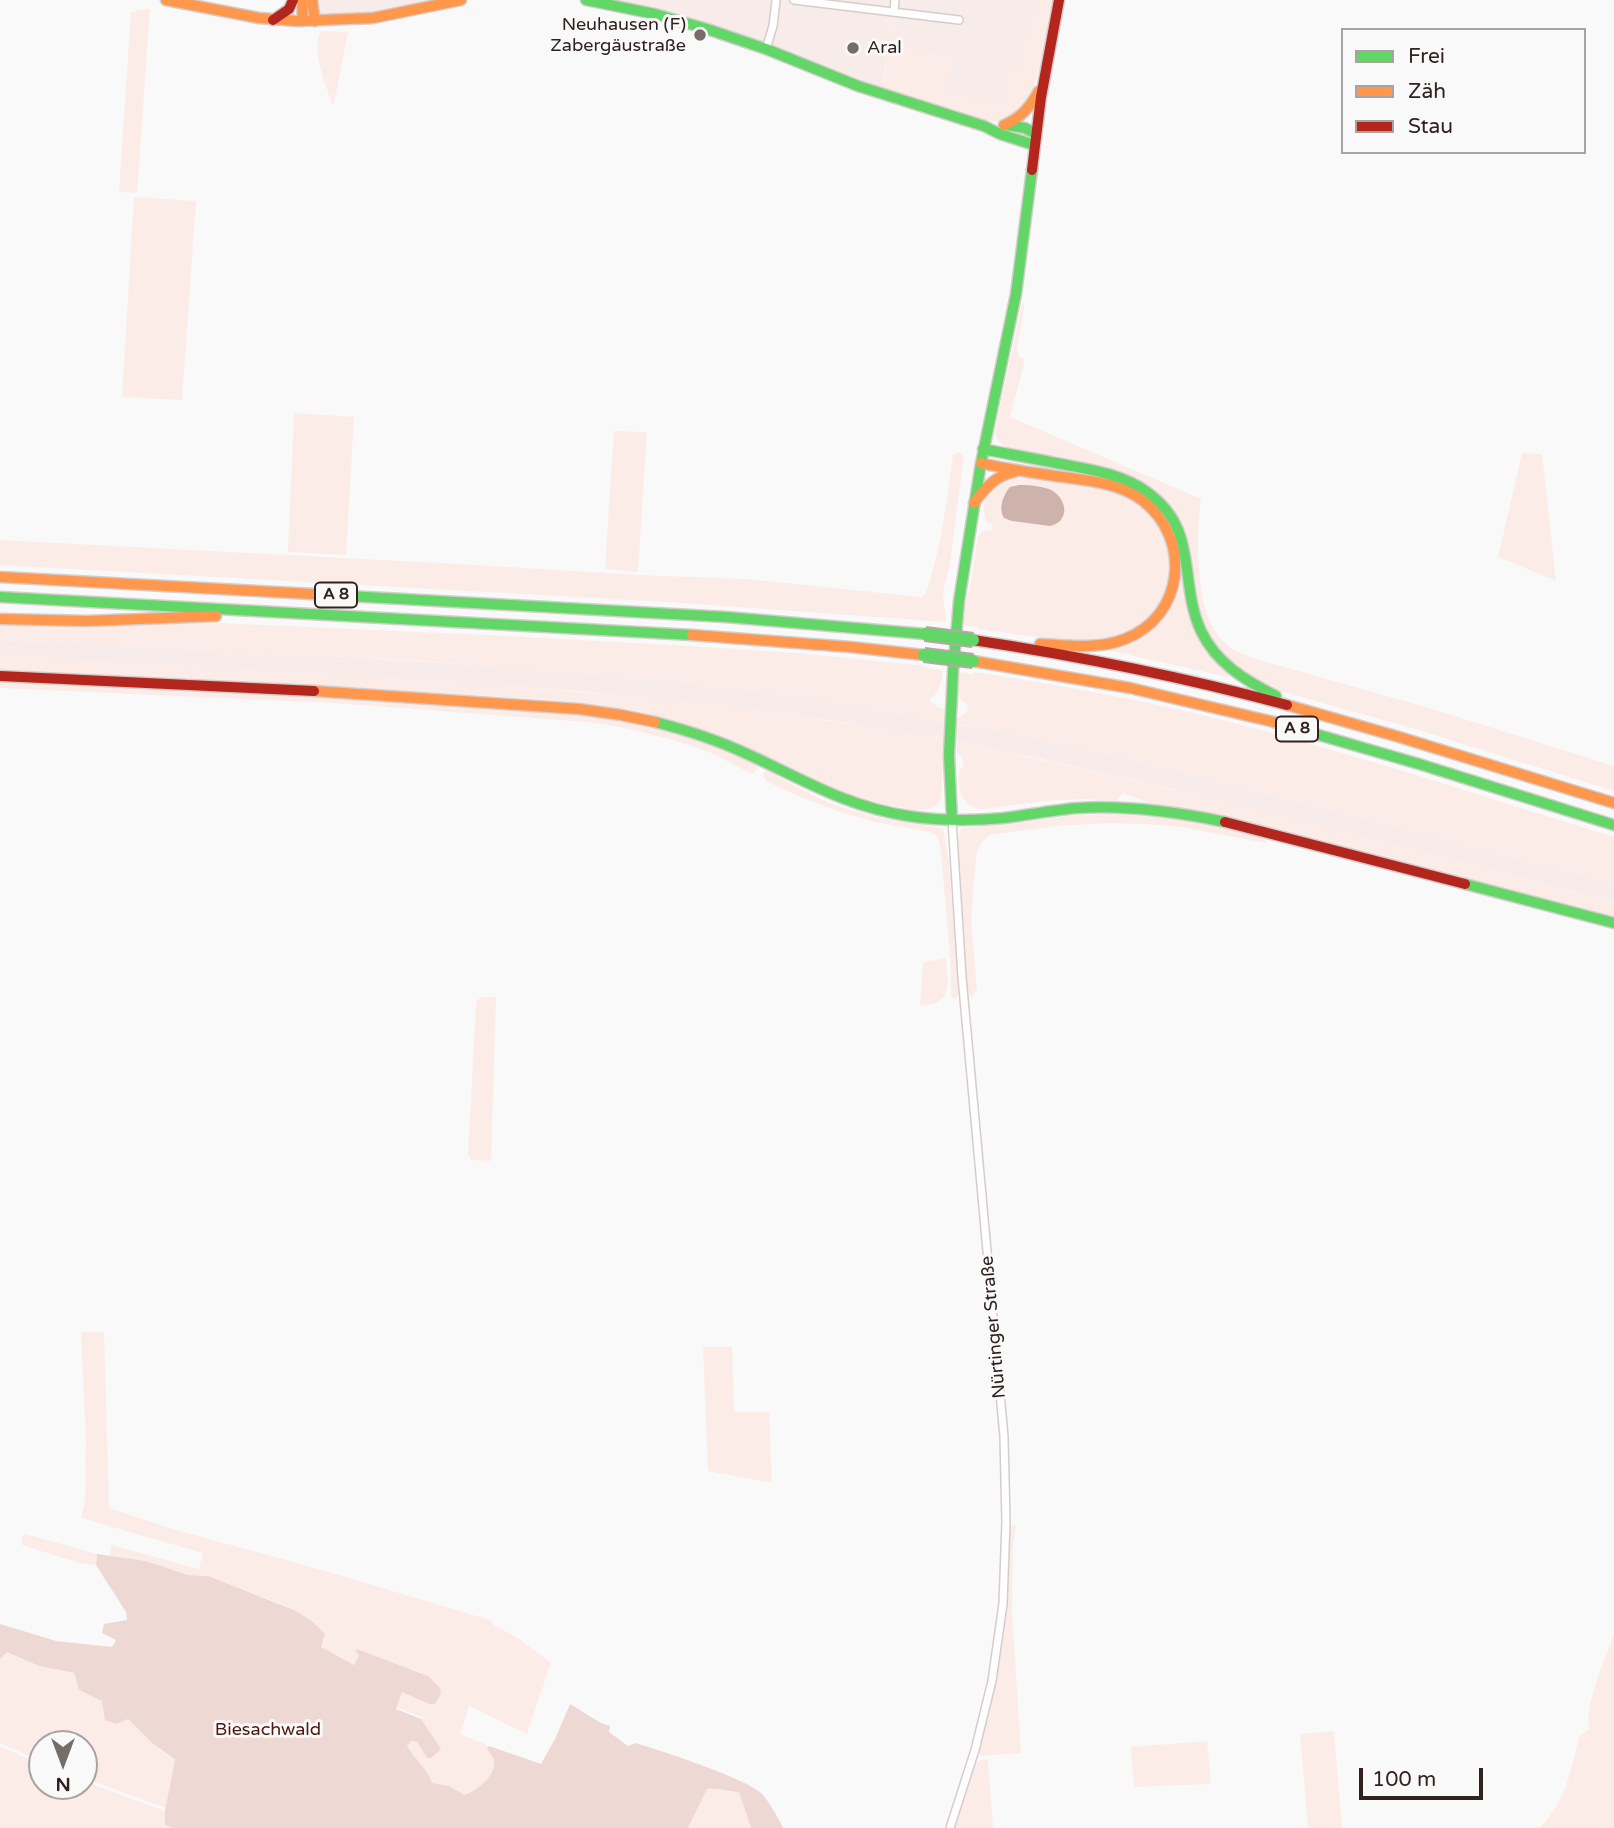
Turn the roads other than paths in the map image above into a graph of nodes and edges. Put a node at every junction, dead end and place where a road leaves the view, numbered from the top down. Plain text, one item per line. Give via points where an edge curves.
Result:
1 (166, 0) edge
2 (293, 0) edge
3 (302, 0) edge
4 (312, 0) edge
5 (461, 0) edge
6 (586, 0) edge
7 (776, 0) edge
8 (794, 0) edge
9 (895, 0) edge
10 (1059, 0) edge
11 (894, 12) junction
12 (273, 20) junction
13 (959, 20) dead end
14 (309, 21) junction
15 (766, 49) junction
16 (1043, 84) junction
17 (1004, 125) junction
18 (984, 126) junction
19 (1035, 139) junction
20 (984, 449) junction
21 (981, 463) junction
22 (1021, 471) junction
23 (974, 503) junction
24 (0, 577) edge
25 (0, 597) edge
26 (262, 612) junction
27 (0, 619) edge
28 (1005, 645) junction
29 (0, 676) edge
30 (1304, 709) junction
31 (1614, 803) edge
32 (952, 820) junction
33 (1614, 825) edge
34 (1614, 923) edge
35 (950, 1828) edge

1 - 12 main road
2 - 12 main road via 289,9
3 - 14 main road
4 - 14 main road
5 - 14 main road via 373,18
6 - 15 main road via 668,18
7 - 15 street
8 - 11 street
9 - 11 street
10 - 16 main road
11 - 13 street
12 - 14 main road
15 - 18 main road via 858,86
16 - 17 main road via 1028,110
16 - 19 main road
17 - 18 main road
17 - 19 main road via 1025,128
18 - 19 main road via 1000,134
19 - 20 main road via 1016,294
20 - 21 main road
20 - 30 main road via 1110,475 1158,500 1182,536 1194,609 1209,644 1245,680
21 - 22 main road
21 - 23 main road
22 - 23 main road via 995,478
22 - 28 main road via 1108,486 1143,500 1171,534 1177,577 1170,600 1158,617 1128,639 1103,645
23 - 32 main road via 954,647 949,759
24 - 28 main road, A 8, bridge via 712,616
25 - 26 main road, A 8
26 - 27 main road via 112,621
26 - 33 main road, A 8, bridge via 737,638 973,661 1091,680 1233,712
28 - 30 main road, A 8 via 1138,669
29 - 32 main road via 347,692 616,714 700,735 853,803 905,816
30 - 31 main road, A 8
32 - 34 main road via 1088,808 1198,816
32 - 35 street, Nürtinger Straße via 964,1009 1004,1437 1006,1535 1003,1604 992,1681

